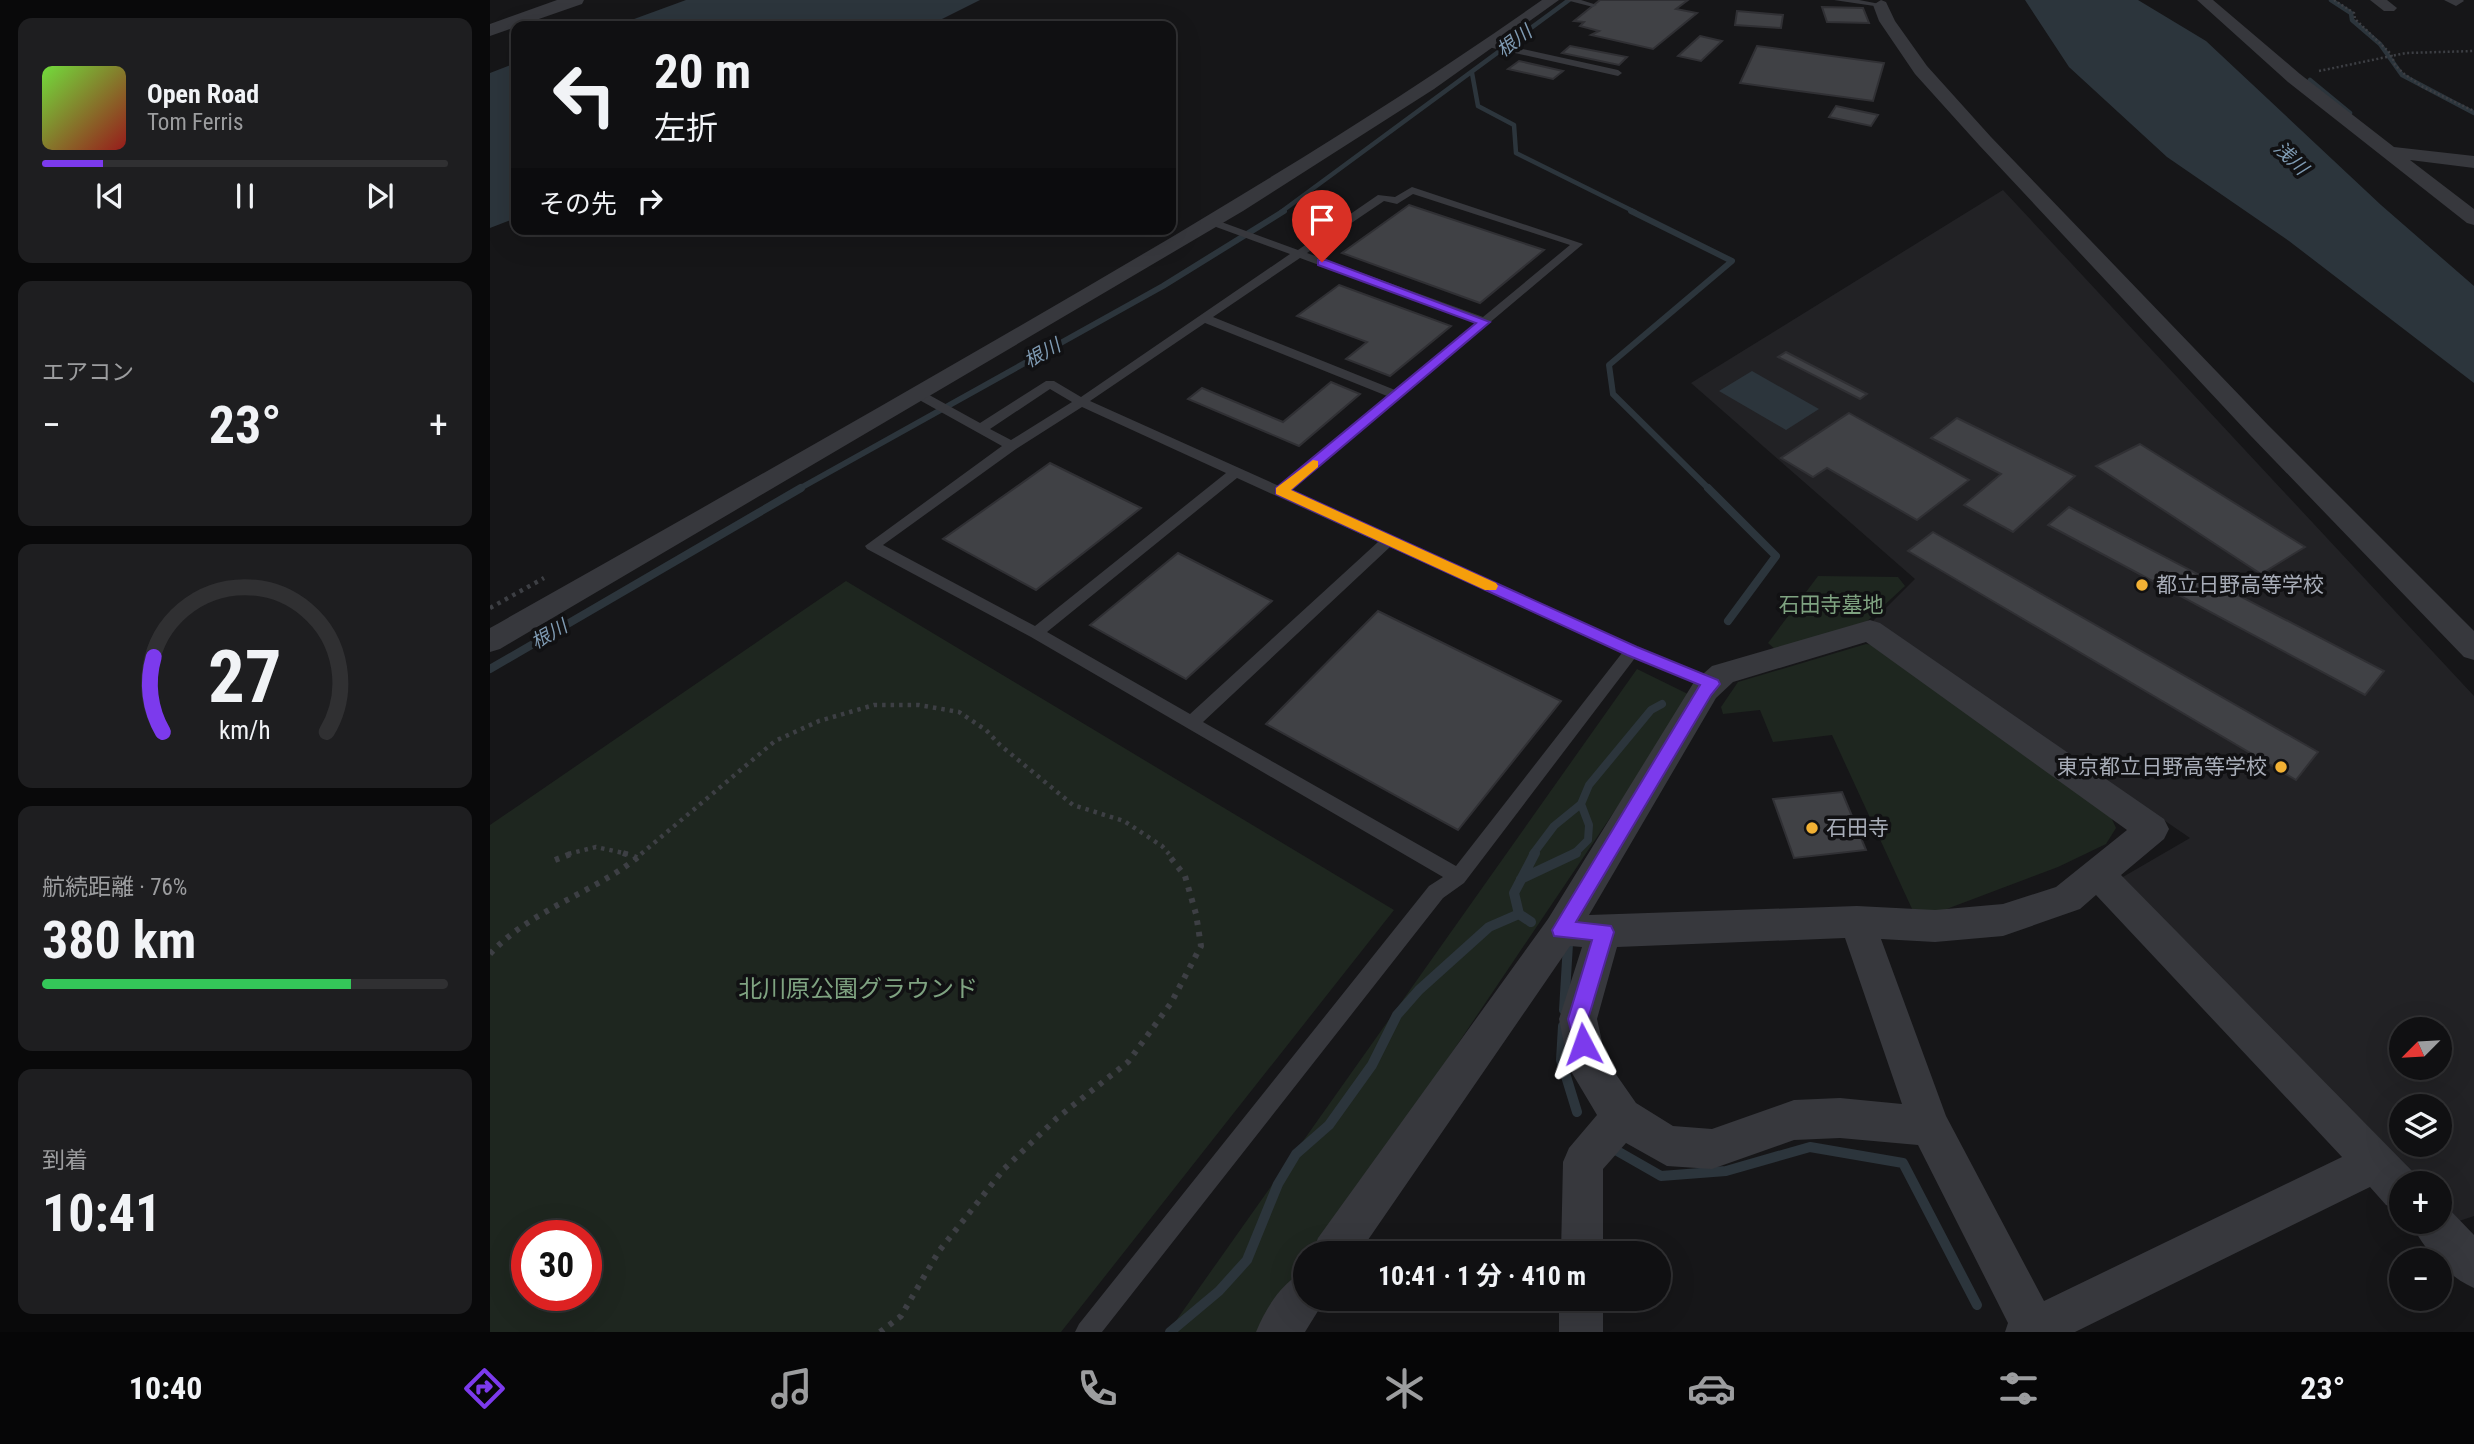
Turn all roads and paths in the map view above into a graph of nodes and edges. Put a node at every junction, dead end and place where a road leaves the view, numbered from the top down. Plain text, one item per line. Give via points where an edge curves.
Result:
1 (575, 0) edge
2 (1552, 0) edge
3 (1570, 0) edge
4 (1838, 0) edge
5 (2204, 0) edge
6 (2334, 0) edge
7 (1593, 5) dead end
8 (1881, 5) joint
9 (516, 21) edge
10 (511, 23) edge
11 (490, 30) edge
12 (1495, 46) junction
13 (2474, 51) edge
14 (2389, 57) junction
15 (1618, 73) dead end
16 (2294, 78) junction
17 (2474, 111) edge
18 (2388, 152) junction
19 (2474, 162) edge
20 (2474, 219) edge
21 (1212, 222) junction
22 (1299, 254) junction
23 (1204, 318) junction
24 (1485, 322) junction
25 (1396, 395) junction
26 (925, 398) junction
27 (1081, 402) junction
28 (980, 429) junction
29 (1011, 446) junction
30 (1237, 471) junction
31 (1281, 491) junction
32 (1389, 540) junction
33 (1036, 633) junction
34 (490, 641) edge
35 (2474, 649) edge
36 (1632, 651) junction
37 (1712, 684) junction
38 (1191, 723) junction
39 (637, 858) junction
40 (555, 860) dead end
41 (2099, 875) junction
42 (1458, 877) junction
43 (1857, 922) junction
44 (1561, 930) junction
45 (1604, 932) junction
46 (490, 954) edge
47 (1622, 1117) junction
48 (1930, 1126) junction
49 (2388, 1176) edge
50 (1341, 1241) edge
51 (1582, 1241) edge
52 (1293, 1311) edge
53 (1581, 1311) edge
54 (2031, 1331) edge
55 (880, 1332) edge
56 (1087, 1332) edge
57 (1278, 1332) edge
58 (1581, 1332) edge

1 - 9 street
2 - 12 street
3 - 7 lane
4 - 8 lane
5 - 16 street
6 - 14 path via 2354,13
8 - 35 street via 1902,44 1941,94
10 - 11 street
12 - 15 lane
12 - 21 street
13 - 14 path
14 - 16 path
14 - 17 path via 2423,87
16 - 18 street
18 - 19 street
18 - 20 street
21 - 22 lane
21 - 26 street
22 - 23 lane
22 - 24 lane
22 - 24 lane via 1382,197 1397,201 1412,190 1578,244
23 - 25 lane
23 - 27 lane
24 - 25 lane
25 - 31 lane
26 - 28 lane
26 - 34 street
27 - 28 lane via 1050,383
27 - 29 lane
27 - 30 lane
28 - 29 lane
29 - 33 lane via 872,546
30 - 31 lane
30 - 33 lane
31 - 32 lane
32 - 36 lane
32 - 38 lane
33 - 38 lane
36 - 37 lane
36 - 42 lane
37 - 41 street via 1723,674 1870,630 2152,829
37 - 44 street
38 - 42 lane
39 - 40 path via 611,848 587,846
39 - 46 path via 536,916
39 - 55 path via 775,741 819,721 874,705 919,705 959,712 1073,805 1124,821 1162,846 1185,876 1201,946 1171,1003 1128,1062 1057,1118 1004,1169 939,1251 901,1316
41 - 43 street via 2068,898 2003,920 1935,926
41 - 49 street
42 - 56 lane via 1436,892
43 - 45 street
43 - 48 street
44 - 45 street
44 - 50 street
45 - 47 street via 1578,1019 1588,1068
47 - 48 street via 1667,1146 1713,1149 1794,1120 1840,1118
47 - 51 street via 1583,1162
48 - 54 street
49 - 54 street
52 - 57 street
53 - 58 street

